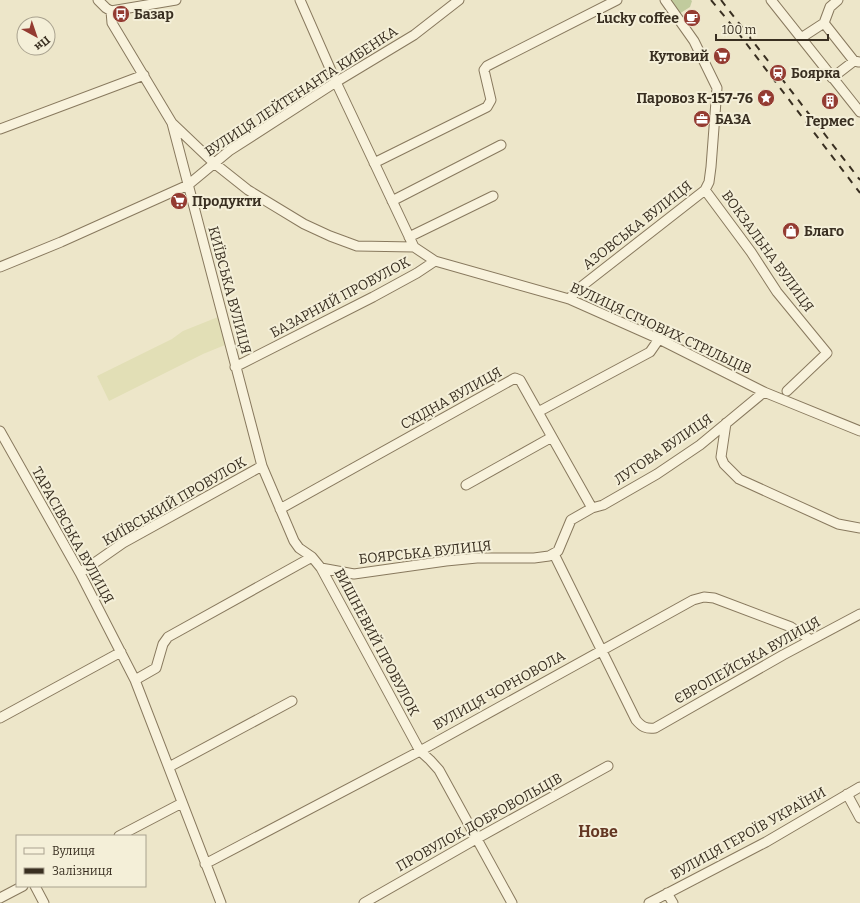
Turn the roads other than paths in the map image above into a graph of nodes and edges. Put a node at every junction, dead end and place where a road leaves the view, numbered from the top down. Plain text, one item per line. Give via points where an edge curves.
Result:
1 (98, 0) edge
2 (176, 0) edge
3 (300, 0) edge
4 (459, 0) edge
5 (617, 0) edge
6 (665, 0) edge
7 (771, 0) edge
8 (838, 0) edge
9 (111, 11) junction
10 (824, 23) junction
11 (801, 38) junction
12 (857, 62) edge
13 (144, 75) junction
14 (832, 78) junction
15 (336, 82) junction
16 (860, 112) edge
17 (172, 123) junction
18 (0, 129) edge
19 (501, 145) dead end
20 (214, 163) junction
21 (374, 163) junction
22 (188, 185) junction
23 (705, 190) junction
24 (493, 196) dead end
25 (392, 201) junction
26 (409, 237) junction
27 (414, 247) junction
28 (435, 261) junction
29 (0, 267) edge
30 (569, 299) junction
31 (659, 340) junction
32 (235, 367) junction
33 (787, 391) dead end
34 (764, 392) junction
35 (538, 412) junction
36 (726, 424) junction
37 (860, 430) edge
38 (0, 431) edge
39 (552, 437) junction
40 (262, 466) junction
41 (466, 485) dead end
42 (592, 508) junction
43 (280, 509) junction
44 (860, 528) edge
45 (554, 554) junction
46 (312, 557) junction
47 (321, 568) junction
48 (80, 573) junction
49 (860, 614) edge
50 (811, 640) junction
51 (601, 650) junction
52 (121, 652) junction
53 (135, 680) junction
54 (292, 701) dead end
55 (0, 718) edge
56 (420, 750) junction
57 (608, 766) dead end
58 (169, 767) junction
59 (860, 787) edge
60 (847, 794) junction
61 (182, 803) junction
62 (860, 818) edge
63 (121, 835) edge
64 (476, 839) junction
65 (206, 864) junction
66 (21, 887) edge
67 (36, 887) edge
68 (668, 893) junction
69 (0, 898) edge
70 (44, 903) edge
71 (221, 903) edge
72 (364, 903) edge
73 (512, 903) edge
74 (649, 903) edge
75 (673, 903) edge

1 - 9 street
2 - 9 street
3 - 15 street, ВУЛИЦЯ СІЧОВИХ СТРІЛЬЦІВ
4 - 15 street, ВУЛИЦЯ ЛЕЙТЕНАНТА КИБЕНКА via 414,35
5 - 21 street via 486,66 484,70 491,100 487,107
6 - 23 street, ВОКЗАЛЬНА ВУЛИЦЯ via 694,40 717,88 712,167
7 - 11 street
8 - 10 street via 830,7
9 - 13 street, КИЇВСЬКА ВУЛИЦЯ via 112,23
10 - 11 street
10 - 12 street
11 - 14 street
12 - 14 street
13 - 17 street, КИЇВСЬКА ВУЛИЦЯ
13 - 18 street
14 - 16 street
15 - 20 street, ВУЛИЦЯ ЛЕЙТЕНАНТА КИБЕНКА
15 - 21 street, ВУЛИЦЯ СІЧОВИХ СТРІЛЬЦІВ
17 - 20 street
17 - 22 street, КИЇВСЬКА ВУЛИЦЯ
19 - 25 street
20 - 22 street, ВУЛИЦЯ ЛЕЙТЕНАНТА КИБЕНКА
20 - 27 street via 248,190 304,224 330,236 357,246
21 - 25 street, ВУЛИЦЯ СІЧОВИХ СТРІЛЬЦІВ
22 - 29 street, ВУЛИЦЯ ЛЕЙТЕНАНТА КИБЕНКА
22 - 32 street, КИЇВСЬКА ВУЛИЦЯ
23 - 30 street, АЗОВСЬКА ВУЛИЦЯ via 582,286
23 - 33 street, ВОКЗАЛЬНА ВУЛИЦЯ via 777,292 827,353
24 - 26 street
25 - 26 street, ВУЛИЦЯ СІЧОВИХ СТРІЛЬЦІВ
26 - 27 street, ВУЛИЦЯ СІЧОВИХ СТРІЛЬЦІВ
27 - 28 street, ВУЛИЦЯ СІЧОВИХ СТРІЛЬЦІВ
28 - 30 street, ВУЛИЦЯ СІЧОВИХ СТРІЛЬЦІВ
28 - 32 street, БАЗАРНИЙ ПРОВУЛОК via 373,297
30 - 31 street, ВУЛИЦЯ СІЧОВИХ СТРІЛЬЦІВ
31 - 34 street, ВУЛИЦЯ СІЧОВИХ СТРІЛЬЦІВ
31 - 35 street via 650,352
32 - 40 street, КИЇВСЬКА ВУЛИЦЯ
34 - 36 street, ЛУГОВА ВУЛИЦЯ
34 - 37 street, ВУЛИЦЯ СІЧОВИХ СТРІЛЬЦІВ
35 - 39 street
35 - 43 street, СХІДНА ВУЛИЦЯ via 520,380 515,378
36 - 42 street, ЛУГОВА ВУЛИЦЯ via 657,474 608,503
36 - 44 street via 721,457 724,464 740,479 838,524
38 - 48 street, ТАРАСІВСЬКА ВУЛИЦЯ
39 - 41 street
39 - 42 street
40 - 43 street, КИЇВСЬКА ВУЛИЦЯ
40 - 48 street, КИЇВСЬКИЙ ПРОВУЛОК via 124,543
42 - 45 street via 571,520 558,552
43 - 46 street, ВИШНЕВИЙ ПРОВУЛОК via 294,541
45 - 47 street, БОЯРСЬКА ВУЛИЦЯ via 534,558 476,558 354,574
45 - 51 street
46 - 47 street, ВИШНЕВИЙ ПРОВУЛОК
46 - 53 street via 168,637 163,644 156,668
47 - 56 street, ВИШНЕВИЙ ПРОВУЛОК
48 - 52 street, ТАРАСІВСЬКА ВУЛИЦЯ
49 - 50 street, ЄВРОПЕЙСЬКА ВУЛИЦЯ
50 - 51 street, ВУЛИЦЯ ЧОРНОВОЛА via 791,627 714,598 704,597 692,600
50 - 51 street, ЄВРОПЕЙСЬКА ВУЛИЦЯ via 655,728 647,729 636,720
51 - 56 street, ВУЛИЦЯ ЧОРНОВОЛА
52 - 53 street, ТАРАСІВСЬКА ВУЛИЦЯ
52 - 55 street
53 - 58 street, ТАРАСІВСЬКА ВУЛИЦЯ
54 - 58 street
56 - 64 street, ВИШНЕВИЙ ПРОВУЛОК via 439,770
56 - 65 street, ВУЛИЦЯ ЧОРНОВОЛА
57 - 64 street, ПРОВУЛОК ДОБРОВОЛЬЦІВ
58 - 61 street, ТАРАСІВСЬКА ВУЛИЦЯ
59 - 60 street, ВУЛИЦЯ ГЕРОЇВ УКРАЇНИ
60 - 62 street
60 - 68 street, ВУЛИЦЯ ГЕРОЇВ УКРАЇНИ via 766,842
61 - 63 street
61 - 65 street, ТАРАСІВСЬКА ВУЛИЦЯ
64 - 72 street, ПРОВУЛОК ДОБРОВОЛЬЦІВ
64 - 73 street, ВИШНЕВИЙ ПРОВУЛОК
65 - 71 street, ТАРАСІВСЬКА ВУЛИЦЯ
66 - 69 street
67 - 70 street
68 - 74 street, ВУЛИЦЯ ГЕРОЇВ УКРАЇНИ
68 - 75 street

